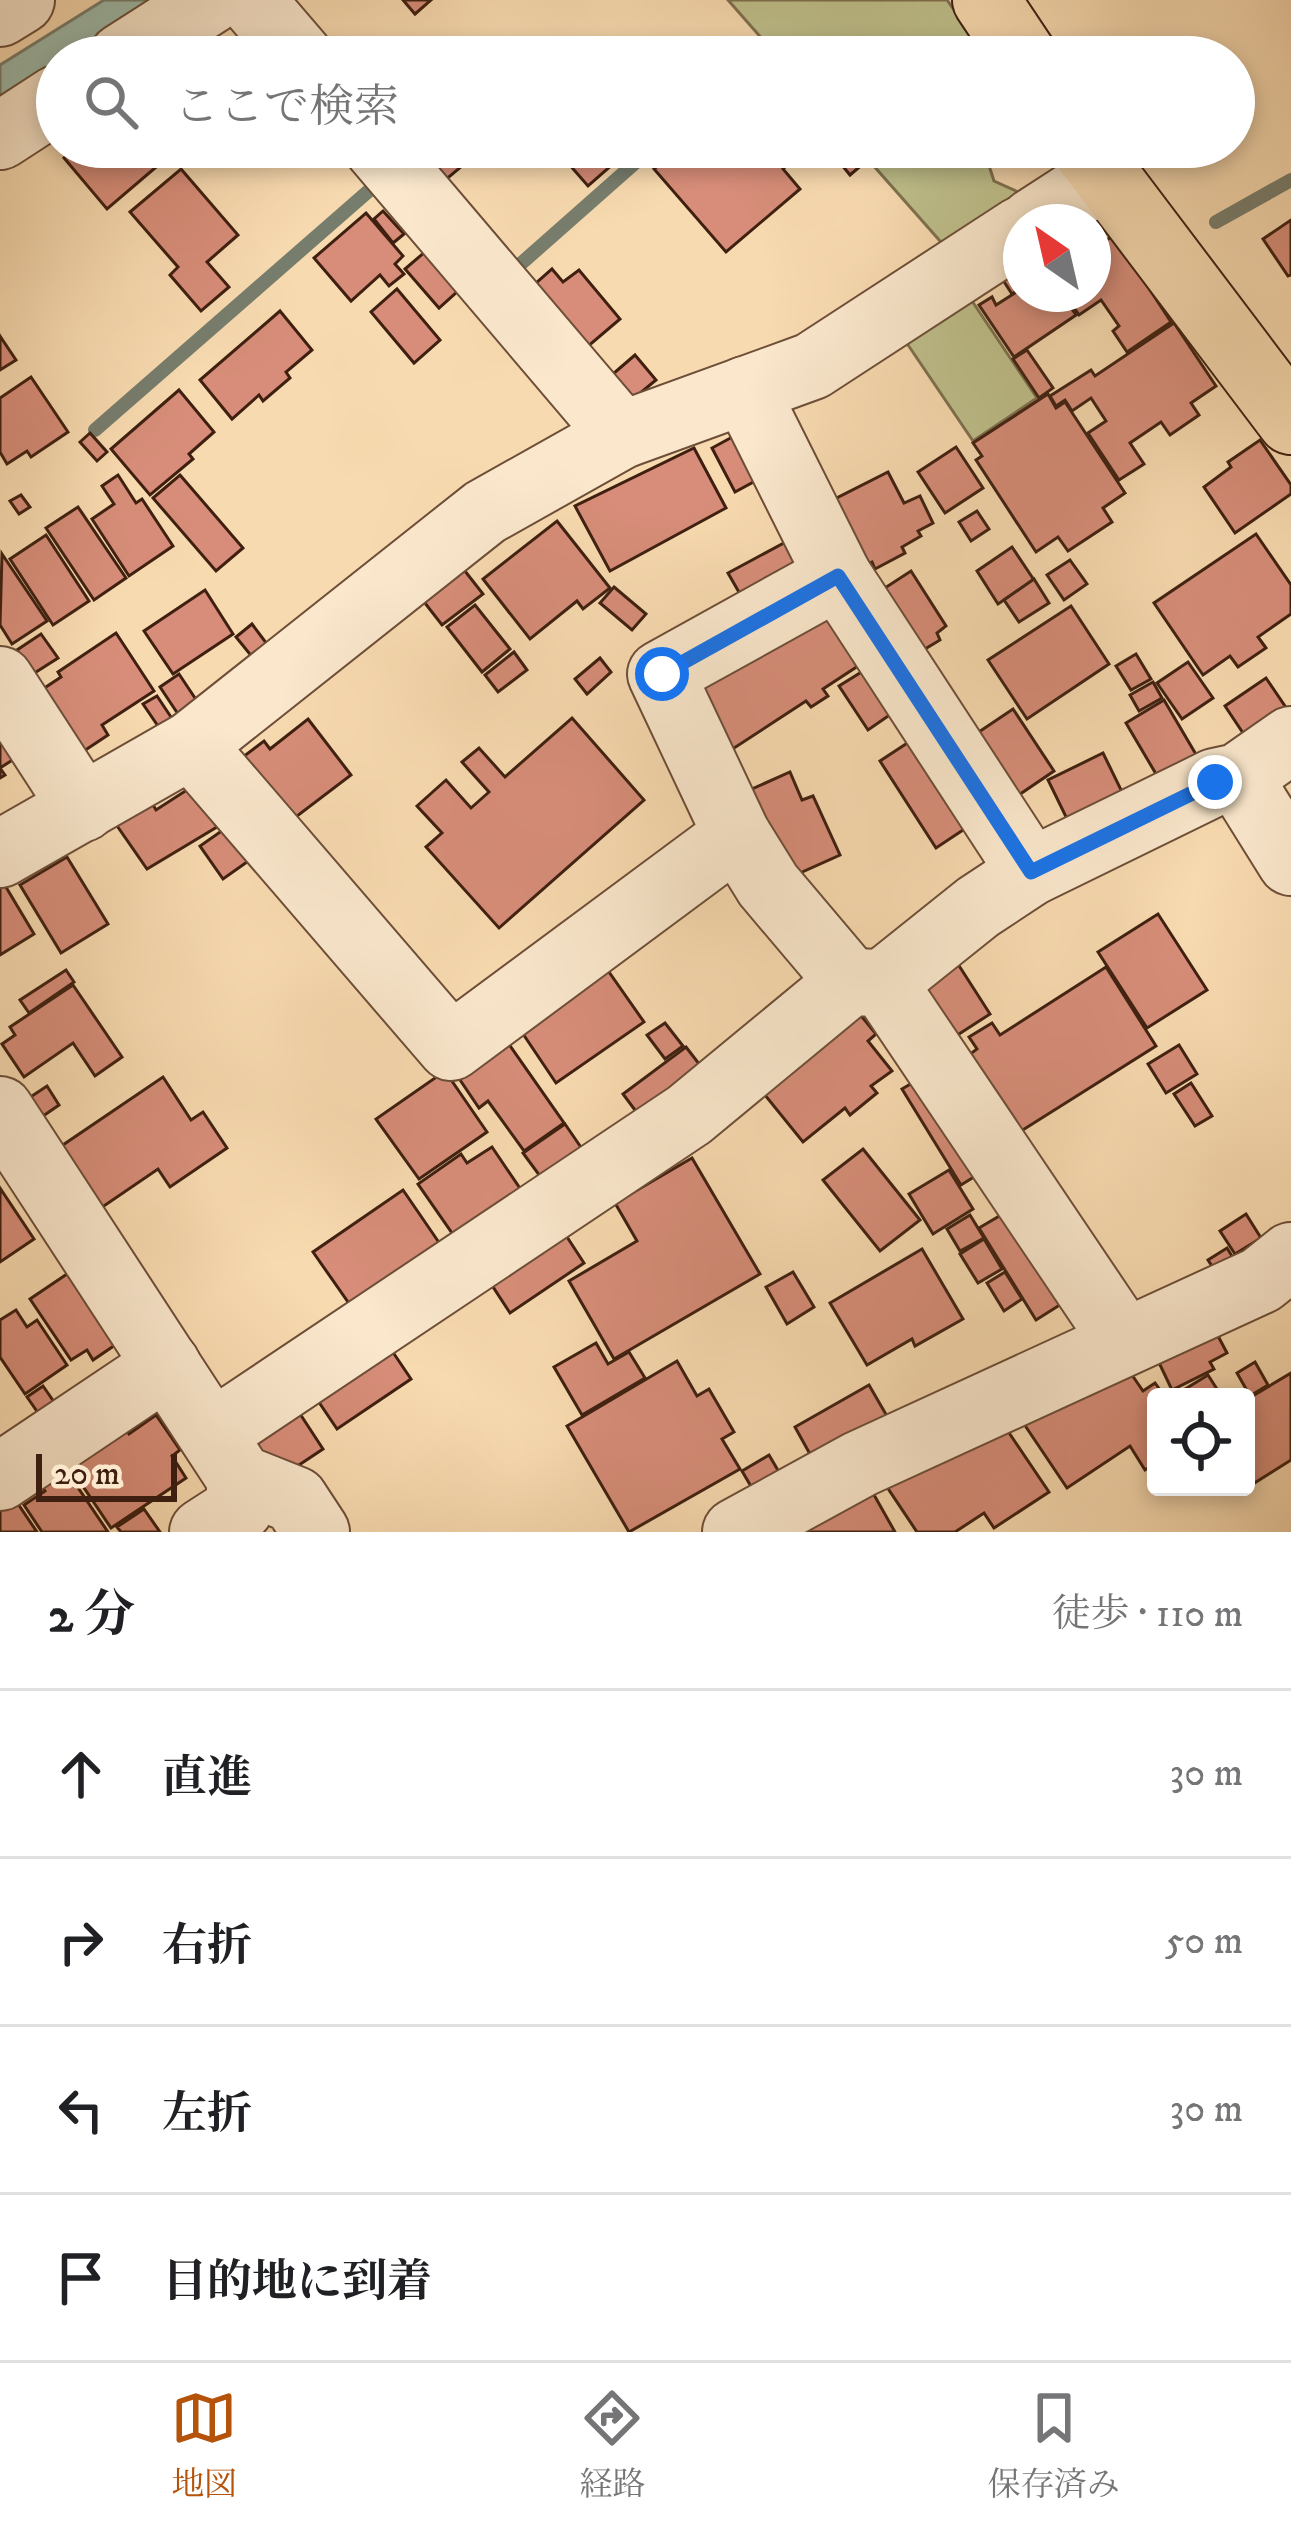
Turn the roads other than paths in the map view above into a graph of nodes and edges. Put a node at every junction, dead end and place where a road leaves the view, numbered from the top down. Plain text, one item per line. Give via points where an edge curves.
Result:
1 (21, 0) edge
2 (211, 0) edge
3 (251, 0) edge
4 (986, 0) edge
5 (0, 14) edge
6 (155, 36) edge
7 (282, 36) edge
8 (1010, 36) edge
9 (36, 113) edge
10 (0, 136) edge
11 (395, 168) edge
12 (1088, 168) edge
13 (1099, 168) edge
14 (1052, 204) edge
15 (1003, 242) edge
16 (745, 391) junction
17 (1291, 421) edge
18 (622, 435) junction
19 (838, 576) junction
20 (0, 680) edge
21 (1291, 740) edge
22 (191, 745) junction
23 (1238, 777) junction
24 (83, 808) junction
25 (737, 835) junction
26 (0, 854) edge
27 (1291, 862) edge
28 (1031, 872) junction
29 (866, 982) junction
30 (7, 1136) edge
31 (1281, 1287) edge
32 (1124, 1341) junction
33 (167, 1365) junction
34 (226, 1456) junction
35 (0, 1477) edge
36 (203, 1532) edge
37 (316, 1532) edge
38 (736, 1532) edge

1 - 5 street
2 - 6 street
3 - 7 street
4 - 8 main road
9 - 10 street
11 - 18 street
12 - 14 street
13 - 17 main road
15 - 16 street via 812,366
16 - 18 street
16 - 19 street
18 - 22 street via 485,512
19 - 25 street via 662,674
19 - 28 street
20 - 24 street
21 - 23 street
22 - 24 street
22 - 25 street via 452,1047
23 - 27 street
23 - 28 street
24 - 26 street
25 - 29 street via 768,885
28 - 29 street
29 - 32 street
29 - 34 street
30 - 33 street
31 - 32 street
32 - 38 street via 860,1464
33 - 34 street
33 - 35 street
34 - 36 street via 240,1508
34 - 37 street via 295,1500

